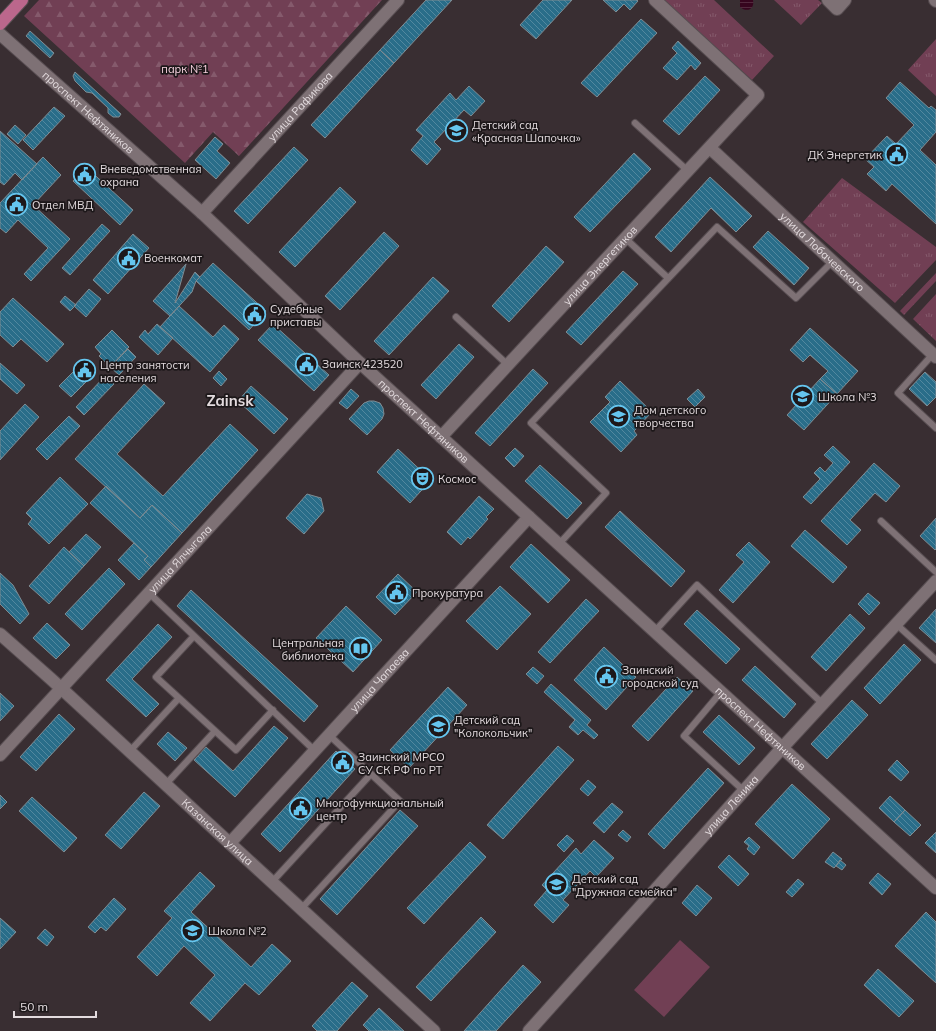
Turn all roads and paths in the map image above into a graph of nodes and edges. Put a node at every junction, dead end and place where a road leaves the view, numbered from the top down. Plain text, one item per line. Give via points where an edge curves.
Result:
1 (22, 0) edge
2 (398, 0) edge
3 (655, 0) edge
4 (828, 0) edge
5 (841, 4) edge
6 (0, 24) edge
7 (0, 34) edge
8 (635, 123) dead end
9 (710, 148) junction
10 (688, 171) junction
11 (202, 213) junction
12 (626, 238) junction
13 (833, 261) junction
14 (668, 278) junction
15 (456, 317) dead end
16 (935, 355) edge
17 (360, 363) junction
18 (508, 365) junction
19 (936, 428) edge
20 (441, 437) junction
21 (529, 517) junction
22 (880, 521) dead end
23 (559, 544) junction
24 (936, 572) edge
25 (936, 581) edge
26 (149, 593) junction
27 (896, 624) junction
28 (654, 631) junction
29 (0, 634) edge
30 (194, 636) junction
31 (936, 660) edge
32 (61, 688) junction
33 (721, 692) junction
34 (179, 698) junction
35 (823, 704) junction
36 (272, 710) junction
37 (215, 731) junction
38 (329, 735) junction
39 (782, 748) junction
40 (130, 751) junction
41 (315, 751) junction
42 (0, 755) edge
43 (371, 774) junction
44 (166, 784) junction
45 (744, 790) junction
46 (230, 843) junction
47 (272, 882) junction
48 (936, 888) edge
49 (301, 909) junction
50 (434, 1031) edge
51 (529, 1031) edge

1 - 6 main road
2 - 11 street, улица Рафикова
3 - 9 street, улица Энергетиков via 758,95
4 - 5 street
7 - 11 street, проспект Нефтяников
8 - 10 lane
9 - 10 street, улица Энергетиков
9 - 13 street, улица Лобачевского
10 - 12 street, улица Энергетиков
11 - 17 street, проспект Нефтяников
12 - 14 lane
12 - 18 street, улица Энергетиков
13 - 14 lane via 796,298 717,227
13 - 16 street, улица Лобачевского
14 - 23 lane via 531,423 606,493
15 - 18 lane
16 - 19 lane via 898,394
17 - 20 street, проспект Нефтяников
17 - 26 street, улица Ялчыгола
18 - 20 street, улица Энергетиков
20 - 21 street, проспект Нефтяников
21 - 23 street, проспект Нефтяников
21 - 38 street, улица Чапаева
22 - 24 lane
23 - 28 street, проспект Нефтяников
25 - 27 street, улица Ленина
26 - 30 lane
26 - 32 street, улица Ялчыгола
27 - 31 lane
27 - 35 street, улица Ленина
28 - 33 street, проспект Нефтяников
28 - 35 lane via 698,585
29 - 32 street, Казанская улица
30 - 34 lane via 156,677
30 - 36 lane
32 - 40 street, Казанская улица
32 - 42 street, улица Ялчыгола
33 - 39 street, проспект Нефтяников
33 - 45 lane via 684,736
34 - 37 lane
34 - 40 lane
35 - 39 street, улица Ленина
36 - 37 lane via 236,750
36 - 41 lane
37 - 44 lane
38 - 41 street, улица Чапаева
38 - 43 lane
39 - 45 street, улица Ленина
39 - 48 street, проспект Нефтяников
40 - 44 street, Казанская улица
41 - 46 street, улица Чапаева
43 - 47 lane
43 - 49 lane via 400,801
44 - 46 street, Казанская улица
45 - 51 street, улица Ленина
46 - 47 street, Казанская улица
47 - 49 street, Казанская улица
49 - 50 street, Казанская улица

